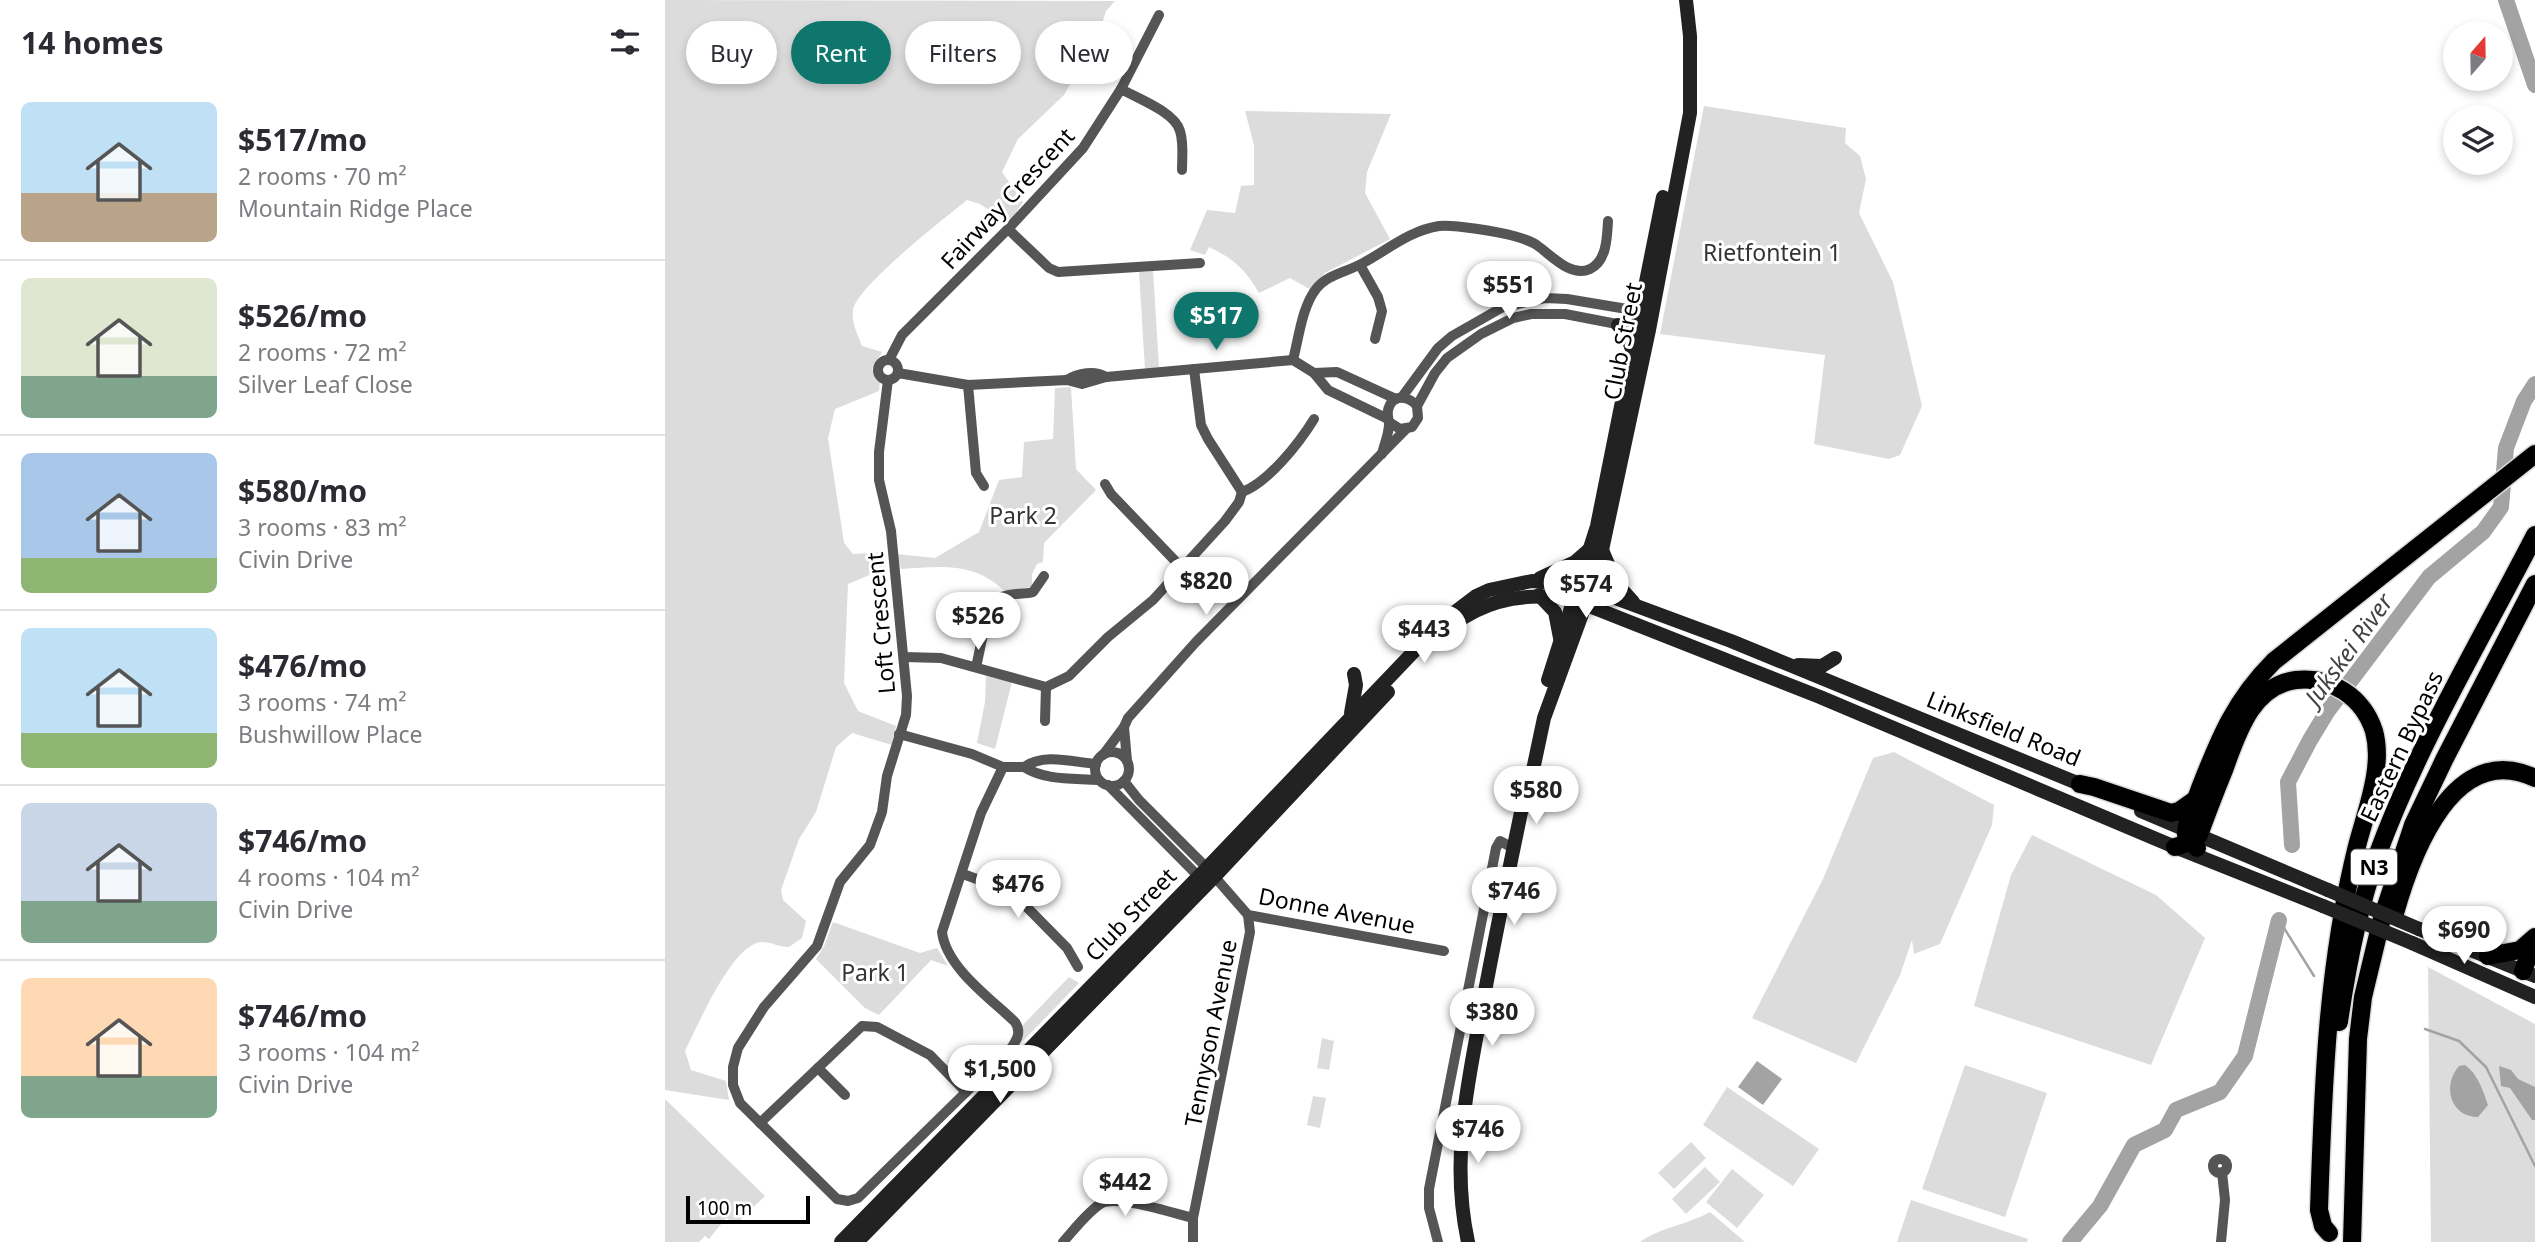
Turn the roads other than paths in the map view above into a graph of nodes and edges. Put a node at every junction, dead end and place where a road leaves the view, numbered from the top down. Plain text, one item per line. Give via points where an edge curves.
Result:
1 (1686, 0) edge
2 (1160, 15) dead end
3 (1121, 89) junction
4 (1182, 170) dead end
5 (1608, 221) dead end
6 (1008, 229) junction
7 (1200, 263) dead end
8 (1360, 265) junction
9 (1645, 312) junction
10 (1618, 325) junction
11 (1644, 329) junction
12 (1375, 339) dead end
13 (1633, 354) junction
14 (1293, 359) junction
15 (889, 360) junction
16 (1195, 369) junction
17 (898, 373) junction
18 (1314, 373) junction
19 (888, 380) junction
20 (968, 385) junction
21 (1371, 388) junction
22 (1399, 398) junction
23 (1363, 406) junction
24 (1417, 406) junction
25 (1314, 419) dead end
26 (1389, 420) junction
27 (1406, 429) junction
28 (1382, 454) junction
29 (2535, 454) edge
30 (1105, 484) dead end
31 (984, 486) dead end
32 (1242, 492) junction
33 (2535, 535) edge
34 (1597, 549) junction
35 (1181, 567) junction
36 (1044, 576) dead end
37 (1532, 581) junction
38 (2535, 584) edge
39 (1583, 594) junction
40 (1539, 595) junction
41 (1634, 603) junction
42 (1613, 613) junction
43 (1454, 618) junction
44 (1577, 628) junction
45 (1560, 643) junction
46 (904, 657) junction
47 (1835, 658) dead end
48 (1787, 664) junction
49 (976, 667) junction
50 (1354, 674) dead end
51 (1046, 687) junction
52 (1351, 714) junction
53 (1045, 721) dead end
54 (1124, 727) junction
55 (899, 734) junction
56 (1099, 759) junction
57 (1127, 761) junction
58 (1069, 762) junction
59 (1003, 767) junction
60 (1024, 767) junction
61 (1068, 778) junction
62 (2535, 778) edge
63 (1124, 781) junction
64 (1104, 783) junction
65 (2080, 784) junction
66 (1524, 798) junction
67 (2196, 799) junction
68 (2189, 840) junction
69 (1513, 848) junction
70 (963, 874) junction
71 (1206, 877) junction
72 (2295, 894) junction
73 (1248, 915) junction
74 (2535, 937) edge
75 (1444, 951) dead end
76 (2488, 956) junction
77 (1078, 967) dead end
78 (2532, 974) edge
79 (2526, 993) edge
80 (818, 1068) junction
81 (966, 1092) junction
82 (845, 1095) dead end
83 (760, 1123) junction
84 (2354, 1154) junction
85 (2222, 1172) dead end
86 (1193, 1218) junction
87 (2329, 1237) edge
88 (848, 1241) edge
89 (1063, 1242) edge
90 (1193, 1242) edge
91 (1438, 1242) edge
92 (1468, 1242) edge
93 (2221, 1242) edge
94 (2352, 1242) edge

1 - 9 main road, Club Street via 1690,113
2 - 3 street, Fairway Crescent
3 - 4 street via 1177,124
3 - 6 street, Fairway Crescent via 1083,148
5 - 8 street via 1606,247 1589,270 1563,266 1536,244 1513,236 1441,225 1407,237
6 - 7 street via 1058,272
6 - 15 street, Fairway Crescent via 902,335
8 - 12 street via 1382,311
8 - 14 street via 1333,275 1314,291
9 - 11 main road, Club Street
9 - 22 street via 1545,298 1503,307 1438,348
10 - 11 street
10 - 13 main road
10 - 24 street via 1565,314 1531,314 1506,321 1447,358
11 - 13 main road, Club Street
11 - 34 main road, Club Street
13 - 34 main road, Club Street
14 - 16 street
14 - 18 street
15 - 17 street
15 - 19 street via 877,369 879,376
16 - 20 street via 1106,377 1098,372 1067,380
16 - 32 street via 1201,425
17 - 19 street
17 - 20 street
18 - 21 street via 1337,372
18 - 23 street via 1328,390
19 - 46 street, Loft Crescent via 879,480 891,531
20 - 31 street via 976,473
21 - 22 street
21 - 23 street
22 - 24 street via 1408,398
22 - 26 street via 1387,411
23 - 26 street
24 - 27 street via 1419,418
25 - 32 street via 1301,440 1258,484
26 - 27 street
26 - 28 street
27 - 28 street
28 - 54 street via 1161,687 1149,694
29 - 67 highway via 2255,680 2231,717
30 - 35 street
32 - 35 street via 1226,521
33 - 87 highway, Eastern Bypass / N3 via 2413,772 2369,880 2338,1028
34 - 37 main road
34 - 39 main road, Club Street
34 - 41 main road via 1616,583
35 - 51 street via 1153,600 1069,676
36 - 49 street via 1033,592 995,601
37 - 39 main road, Linksfield Road
37 - 43 main road, Linksfield Road via 1476,596
38 - 84 highway, Eastern Bypass / N3 via 2429,791 2394,878 2359,1024
39 - 40 main road, Linksfield Road
39 - 41 main road, Linksfield Road
39 - 42 main road, Linksfield Road
39 - 44 main road
39 - 45 main road
40 - 43 main road, Linksfield Road via 1500,601
40 - 45 main road via 1555,612
41 - 48 main road, Linksfield Road
42 - 44 main road via 1594,617
42 - 68 main road, Linksfield Road
43 - 52 main road, Club Street
43 - 71 main road, Club Street
44 - 66 main road via 1544,718
45 - 66 main road via 1534,726
46 - 49 street via 931,657
46 - 55 street, Loft Crescent via 908,696
47 - 48 main road via 1822,666
48 - 65 main road, Linksfield Road
49 - 51 street
50 - 52 main road
51 - 53 street
52 - 71 main road, Club Street
54 - 56 street
54 - 57 street
55 - 59 street
55 - 83 street, Loft Crescent via 870,845 840,882 817,946 764,1007 738,1048 733,1085 740,1103
56 - 57 street via 1113,752
56 - 58 street
56 - 64 street via 1096,775
57 - 63 street
58 - 60 street via 1044,759
58 - 61 street
59 - 60 street
59 - 70 street, Loft Crescent via 981,813
60 - 61 street via 1035,774
61 - 64 street
62 - 84 highway via 2495,770 2463,783 2449,797 2421,845 2397,908 2376,987 2362,1131
63 - 64 street via 1114,786
63 - 71 street
64 - 71 street
65 - 67 highway via 2171,813
65 - 68 main road, Linksfield Road
66 - 69 main road
67 - 68 highway
68 - 72 main road, Linksfield Road
68 - 72 main road
68 - 76 main road, Linksfield Road, bridge via 2328,890
68 - 87 highway via 2239,731 2255,704 2273,688 2290,681 2329,683 2365,711 2376,757 2341,914 2323,1080 2319,1210
69 - 91 street via 1500,841 1496,848 1429,1189
69 - 92 main road via 1464,1103 1460,1152
70 - 77 street via 1012,892 1067,948
70 - 81 street, Loft Crescent via 945,919 943,945 954,963 1015,1021 1019,1033 1012,1048
71 - 73 street, Donne Avenue
71 - 88 main road, Club Street
72 - 79 main road, Linksfield Road, bridge
73 - 75 street, Donne Avenue
73 - 86 street, Tennyson Avenue via 1249,932
74 - 76 highway via 2513,953
74 - 78 highway
76 - 78 main road, Linksfield Road
78 - 79 main road
80 - 81 street via 862,1026 871,1026 930,1055
80 - 82 street
80 - 83 street
81 - 83 street, Loft Crescent via 858,1198 848,1201 829,1194
84 - 94 highway, Eastern Bypass / N3
85 - 93 street
86 - 89 street via 1107,1202
86 - 90 street, Tennyson Avenue

